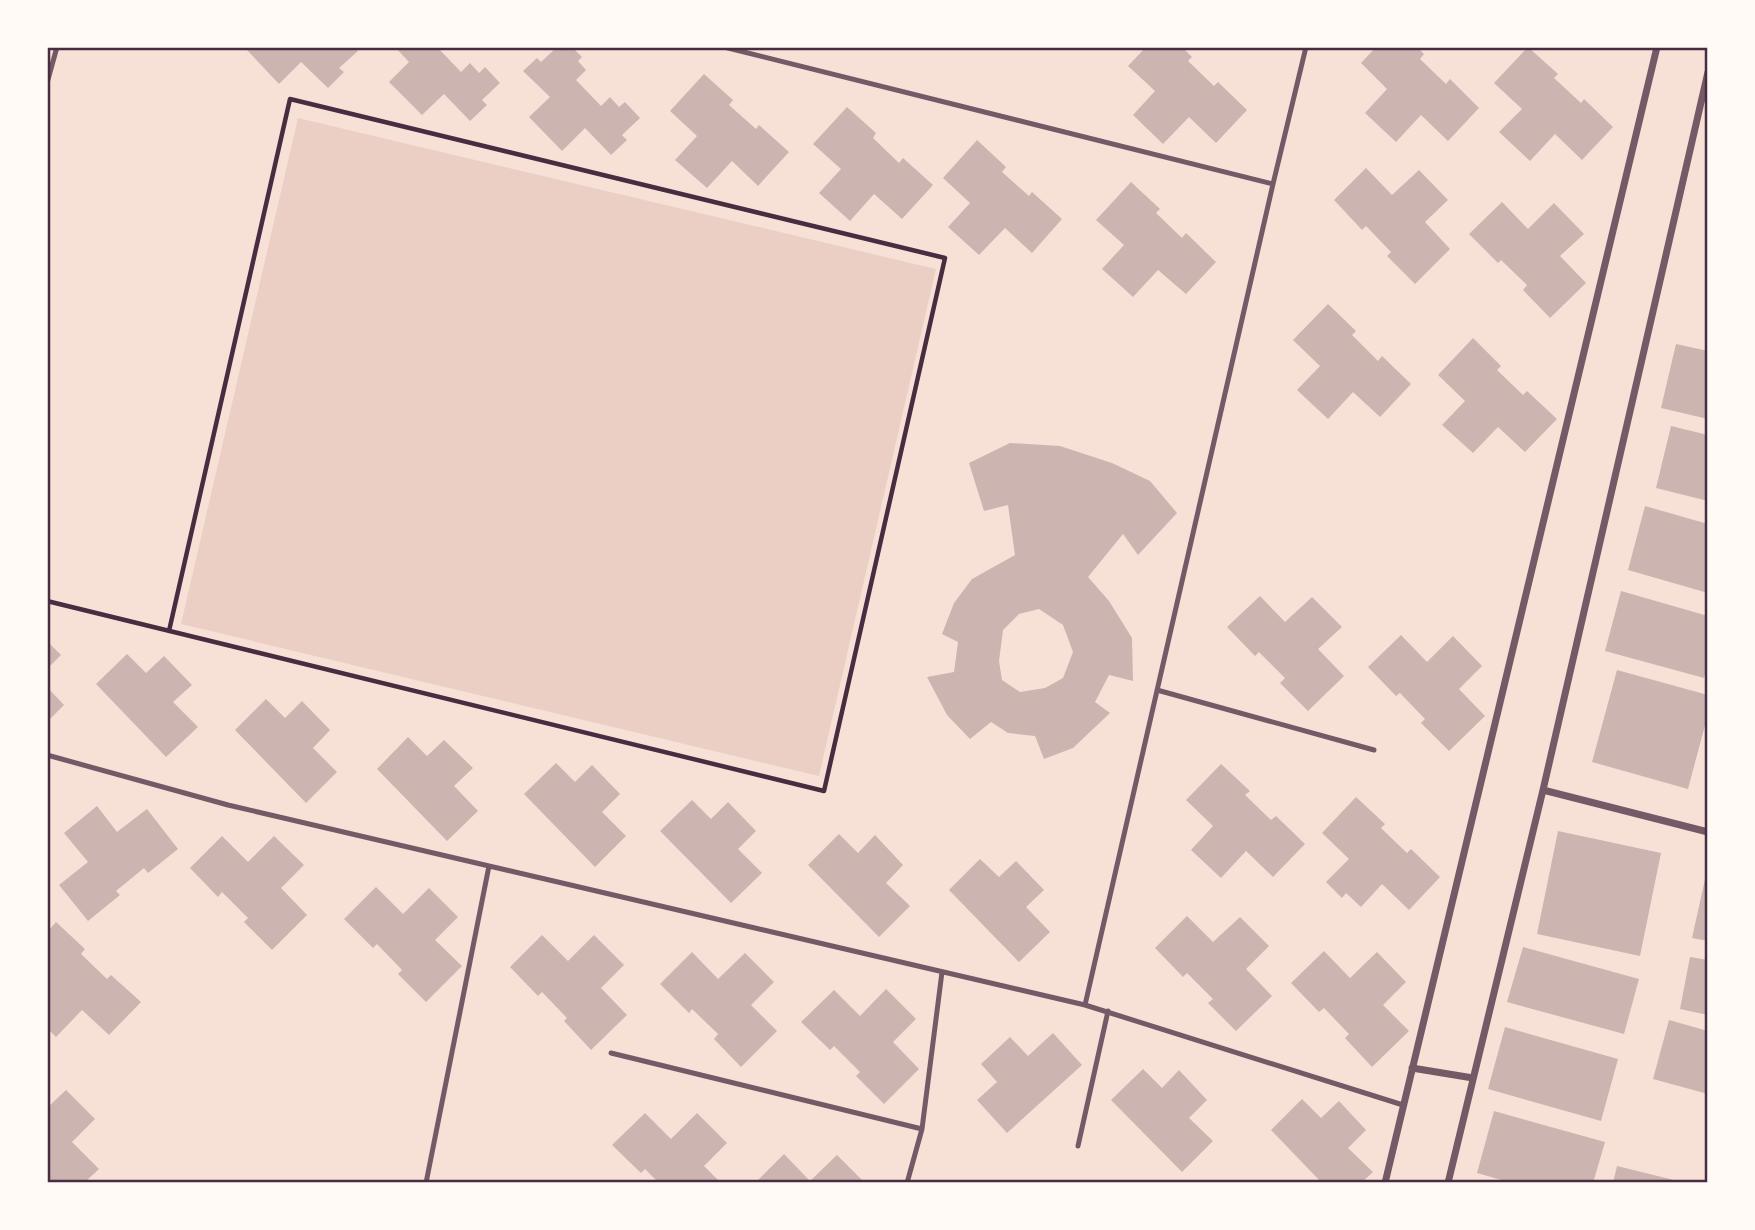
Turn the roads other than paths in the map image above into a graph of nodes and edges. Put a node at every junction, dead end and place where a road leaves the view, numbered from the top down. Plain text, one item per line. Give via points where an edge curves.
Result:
1 (57, 47) edge
2 (724, 47) edge
3 (1306, 47) edge
4 (1657, 47) edge
5 (1708, 72) edge
6 (47, 83) edge
7 (1272, 184) junction
8 (1157, 690) junction
9 (1374, 750) dead end
10 (47, 755) edge
11 (1543, 790) junction
12 (1708, 831) edge
13 (489, 866) junction
14 (942, 972) junction
15 (1085, 1005) junction
16 (1108, 1011) junction
17 (611, 1053) dead end
18 (1412, 1068) junction
19 (1473, 1078) junction
20 (1403, 1105) junction
21 (922, 1129) junction
22 (1078, 1146) dead end
23 (426, 1183) edge
24 (907, 1183) edge
25 (1385, 1183) edge
26 (1448, 1183) edge

1 - 6 lane
2 - 7 lane
3 - 7 lane
4 - 18 street
5 - 11 street
7 - 8 lane
8 - 9 lane
8 - 15 lane
10 - 13 lane via 228,805
11 - 12 street
11 - 19 street
13 - 14 lane
13 - 23 lane
14 - 15 lane
14 - 21 lane
15 - 16 lane
16 - 20 lane
16 - 22 lane
17 - 21 lane
18 - 19 street
18 - 20 street
19 - 26 street
20 - 25 street
21 - 24 lane

